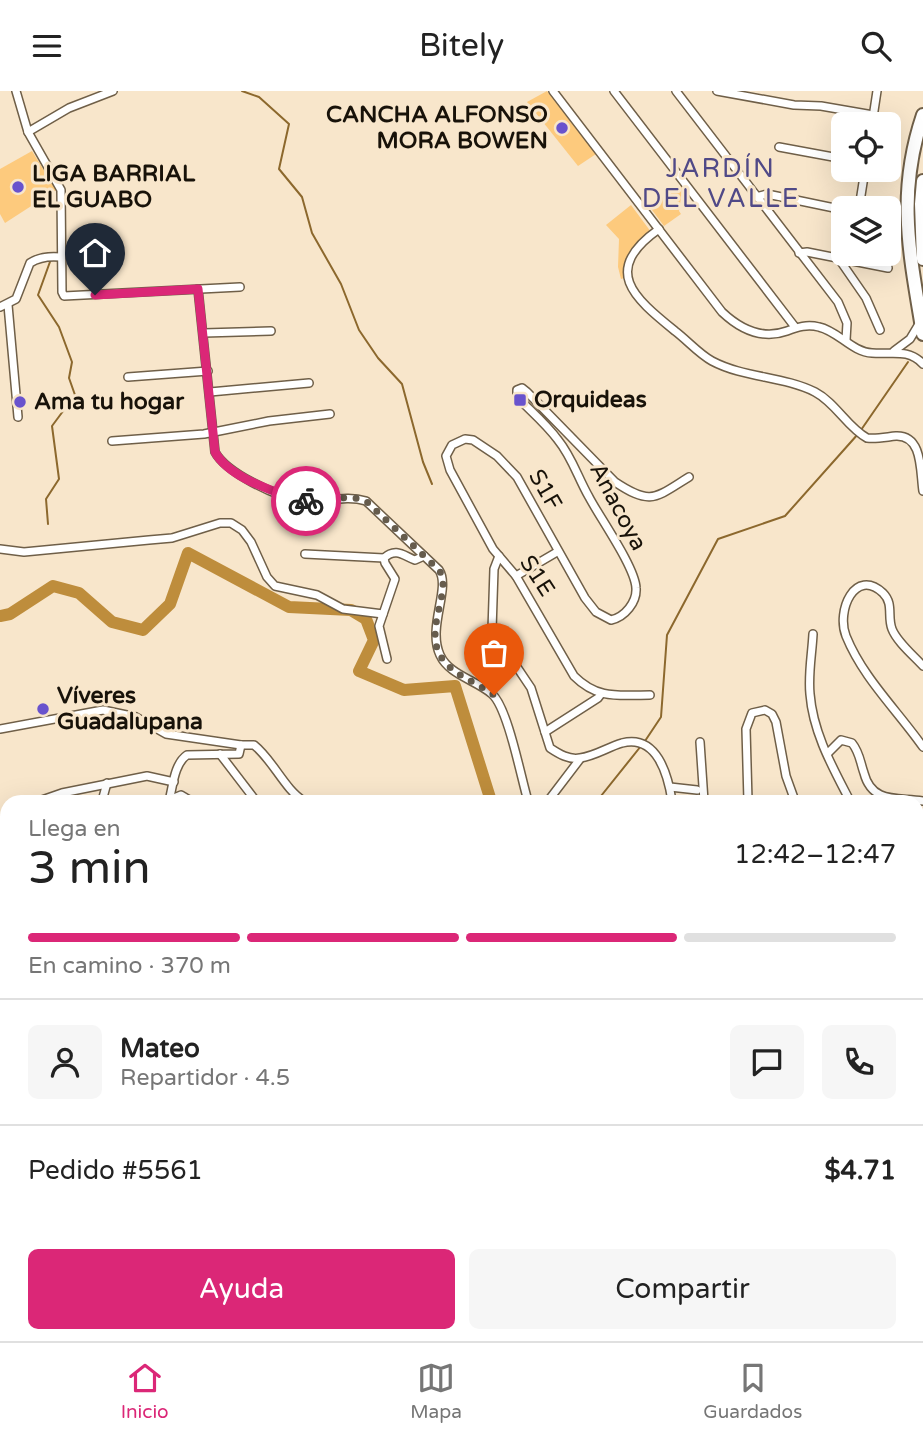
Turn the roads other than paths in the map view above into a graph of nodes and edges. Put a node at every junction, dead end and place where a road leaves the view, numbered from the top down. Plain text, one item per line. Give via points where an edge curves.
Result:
1 (16, 91) edge
2 (113, 91) edge
3 (614, 91) edge
4 (676, 91) edge
5 (717, 91) edge
6 (877, 91) edge
7 (557, 93) edge
8 (739, 93) edge
9 (856, 112) edge
10 (874, 112) edge
11 (923, 115) edge
12 (28, 132) junction
13 (779, 147) dead end
14 (831, 157) edge
15 (923, 181) edge
16 (756, 197) junction
17 (831, 207) edge
18 (659, 229) junction
19 (799, 253) junction
20 (61, 257) junction
21 (831, 257) edge
22 (923, 259) edge
23 (844, 266) edge
24 (877, 266) edge
25 (888, 268) dead end
26 (240, 287) dead end
27 (198, 289) junction
28 (4, 306) edge
29 (921, 320) junction
30 (795, 327) junction
31 (880, 330) dead end
32 (271, 331) dead end
33 (204, 333) junction
34 (923, 334) edge
35 (846, 340) junction
36 (893, 352) junction
37 (923, 364) edge
38 (208, 371) junction
39 (128, 377) dead end
40 (309, 383) dead end
41 (210, 392) junction
42 (330, 415) dead end
43 (18, 417) dead end
44 (213, 432) junction
45 (112, 441) dead end
46 (450, 470) joint
47 (689, 477) dead end
48 (923, 491) edge
49 (0, 549) edge
50 (557, 552) junction
51 (305, 554) dead end
52 (424, 556) junction
53 (499, 556) junction
54 (384, 558) junction
55 (516, 576) junction
56 (596, 612) joint
57 (383, 614) junction
58 (813, 634) dead end
59 (387, 659) dead end
60 (923, 666) edge
61 (601, 694) junction
62 (650, 695) dead end
63 (0, 729) edge
64 (545, 732) junction
65 (700, 742) dead end
66 (241, 745) junction
67 (923, 747) edge
68 (828, 753) junction
69 (220, 754) junction
70 (580, 759) junction
71 (174, 782) junction
72 (107, 783) junction
73 (670, 787) junction
74 (697, 790) dead end
75 (56, 795) edge
76 (104, 795) edge
77 (171, 795) edge
78 (251, 795) edge
79 (296, 795) edge
80 (526, 795) edge
81 (553, 795) edge
82 (671, 795) edge
83 (704, 795) edge
84 (748, 795) edge
85 (793, 795) edge
86 (847, 795) edge
87 (880, 795) edge

1 - 12 street
2 - 12 street via 69,108
3 - 30 street
4 - 16 street
5 - 8 street
6 - 10 street
7 - 18 street
8 - 9 street
11 - 29 highway via 909,172 907,203 910,260
12 - 20 street via 61,190
13 - 14 street
15 - 22 highway
16 - 17 street via 766,194
16 - 19 street
18 - 30 street via 732,321 768,334
18 - 48 street via 635,249 627,269 632,289 650,310 712,361 817,393 867,437 909,438 920,458
19 - 21 street
19 - 35 street via 841,308 849,330
20 - 27 street via 64,296
20 - 28 street via 30,263 20,293
23 - 31 street
24 - 25 street
26 - 27 street
27 - 33 street
28 - 43 street
29 - 34 highway
29 - 36 street via 910,339
30 - 35 street via 823,328
32 - 33 street
33 - 38 street
35 - 36 street via 870,353
36 - 37 street
38 - 39 street
38 - 41 street
40 - 41 street
41 - 44 street
42 - 44 street
44 - 45 street
44 - 52 street via 220,461 261,487 300,501 352,497 366,501
46 - 50 street, S1F via 448,450 465,439 497,456 517,477
46 - 53 street, S1E
47 - 56 street, Anacoya via 646,499 628,491 522,388 517,390 520,400 558,440 633,575 637,590 624,614 611,620
49 - 57 street via 24,552 161,539 231,523 251,542 275,586 317,595 343,609
50 - 55 street
50 - 56 street, S1F
51 - 54 street
52 - 54 street via 415,560 393,552
52 - 80 street via 443,580 434,632 441,657 494,695
53 - 55 street, S1E
53 - 64 street via 494,569 492,630 531,688
54 - 57 street via 395,579
55 - 61 street, S1E via 574,676
57 - 59 street via 379,632
58 - 68 street via 810,697
60 - 67 street via 892,629 888,600 876,588 854,590 844,604 844,632 884,699
61 - 62 street
61 - 64 street
63 - 66 street via 103,710 136,717 166,734
64 - 70 street via 550,748
65 - 83 street
66 - 69 street via 239,754
66 - 79 street via 257,747
68 - 86 street
68 - 87 street via 841,740 852,743 861,757 863,773
69 - 71 street via 187,755 178,764
69 - 78 street
70 - 73 street via 638,742 661,763
70 - 81 street
71 - 72 street via 147,776
71 - 77 street
72 - 75 street
72 - 76 street
73 - 74 street
73 - 82 street
84 - 85 street via 746,729 757,710 772,714 776,722

